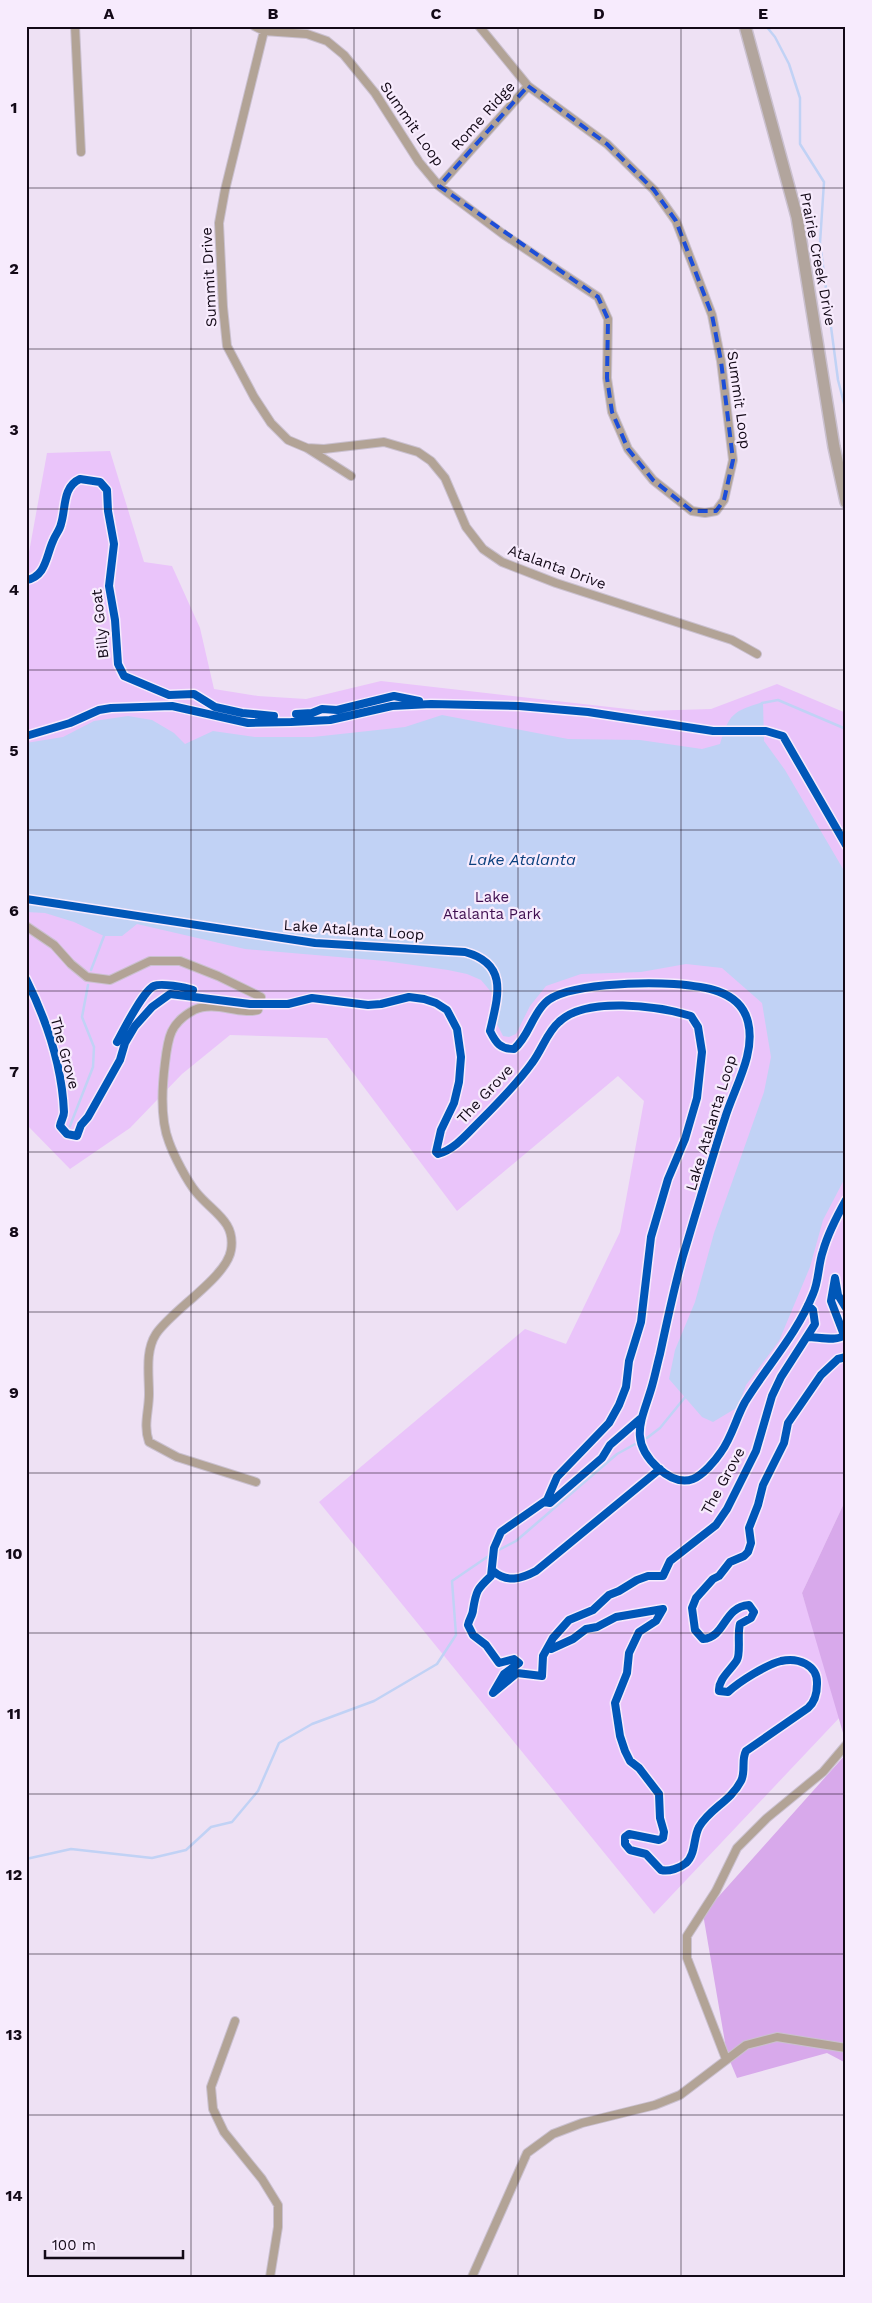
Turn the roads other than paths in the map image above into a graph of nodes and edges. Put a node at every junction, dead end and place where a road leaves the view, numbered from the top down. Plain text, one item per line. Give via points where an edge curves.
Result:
1 (74, 26) edge
2 (254, 26) edge
3 (479, 26) edge
4 (745, 26) edge
5 (263, 28) edge
6 (528, 86) junction
7 (81, 152) dead end
8 (439, 186) junction
9 (307, 448) junction
10 (351, 476) dead end
11 (846, 502) edge
12 (757, 654) dead end
13 (26, 926) edge
14 (256, 1482) dead end
15 (846, 1745) edge
16 (235, 2021) dead end
17 (844, 2045) edge
18 (726, 2059) junction
19 (270, 2277) edge
20 (472, 2277) edge

1 - 7 street
2 - 5 street
3 - 6 street, Summit Loop
4 - 11 main road, Prairie Creek Drive via 797,218
5 - 8 street, Summit Loop via 307,34 327,41 344,55 375,93 419,162
5 - 9 street, Summit Drive via 219,223 227,346 271,423 288,440
6 - 8 street, Rome Ridge
6 - 8 street, Summit Loop via 608,144 654,190 676,221 712,315 721,361 733,460 724,500 716,511 692,511 653,480 628,449 612,412 607,378 608,319 598,297 503,234
9 - 10 street, Summit Drive
9 - 12 street, Atalanta Drive via 384,442 418,452 431,461 445,478 466,527 484,549 502,562 556,583 732,640
13 - 14 street via 54,945 87,977 110,980 150,961 180,961 262,997 258,1010 251,1012 220,1006 197,1009 178,1020 168,1038 163,1110 169,1141 195,1192 230,1227 233,1240 231,1253 217,1274 156,1335 149,1355 145,1430 149,1442 177,1457
15 - 18 street via 823,1772 767,1818 737,1848 716,1891 687,1936 687,1958
16 - 19 street via 212,2087 213,2109 224,2132 278,2205
17 - 18 street via 777,2037 746,2045
18 - 20 street via 680,2095 655,2105 582,2122 553,2134 527,2153

